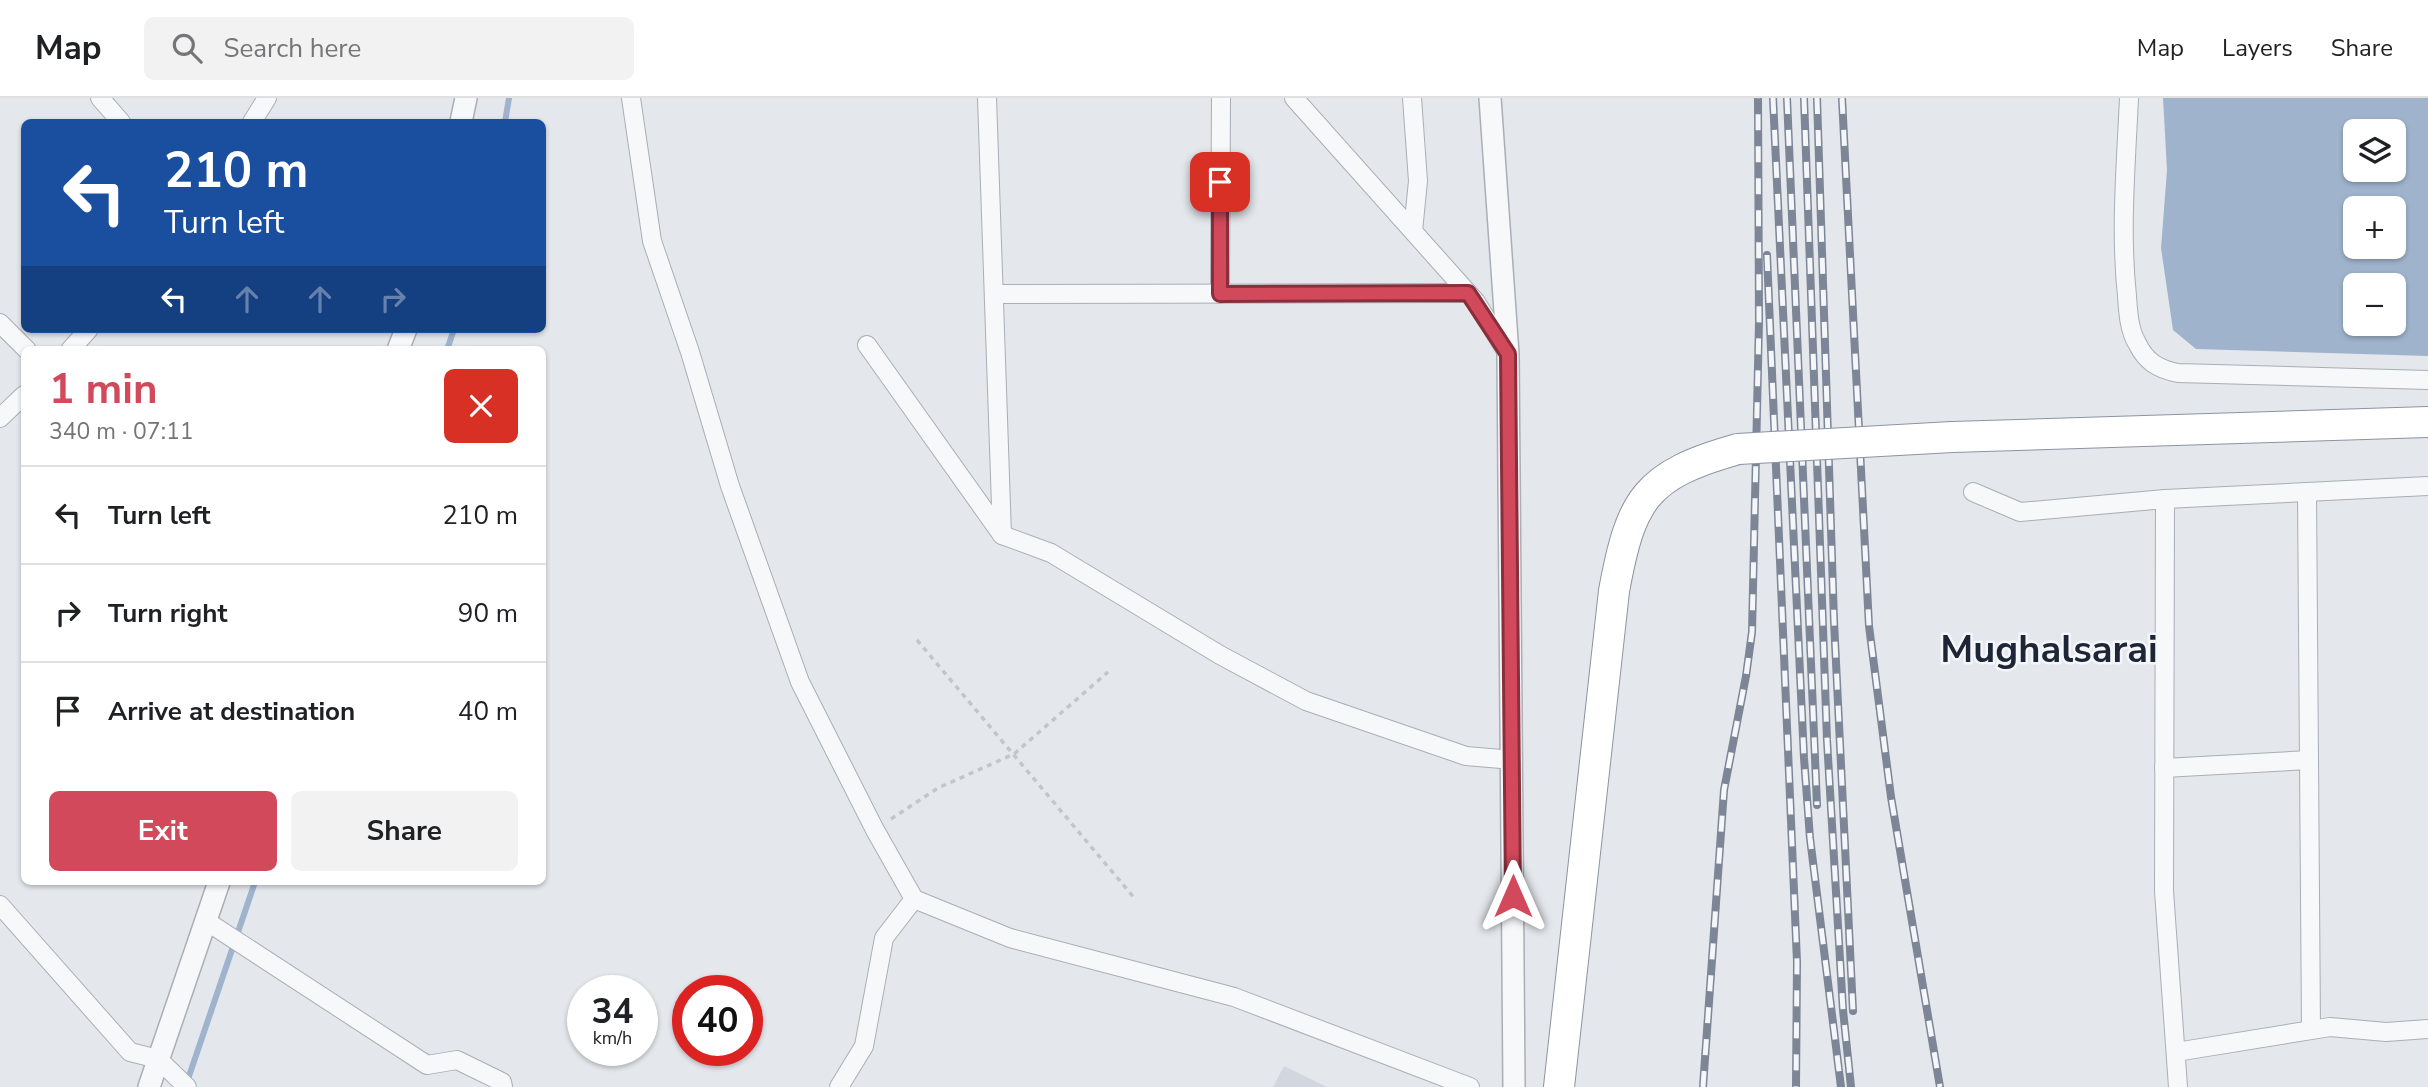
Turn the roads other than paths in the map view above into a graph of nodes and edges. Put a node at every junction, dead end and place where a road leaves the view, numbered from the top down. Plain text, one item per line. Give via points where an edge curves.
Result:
1 (100, 98) edge
2 (267, 98) edge
3 (466, 98) edge
4 (631, 98) edge
5 (987, 98) edge
6 (1221, 98) edge
7 (1294, 98) edge
8 (1412, 98) edge
9 (1490, 98) edge
10 (2129, 98) edge
11 (118, 119) edge
12 (254, 119) edge
13 (462, 119) edge
14 (1413, 231) junction
15 (1468, 293) junction
16 (995, 294) junction
17 (1220, 294) junction
18 (0, 323) edge
19 (85, 333) edge
20 (867, 345) dead end
21 (23, 346) edge
22 (73, 346) edge
23 (1508, 354) junction
24 (2428, 380) edge
25 (21, 399) edge
26 (0, 418) edge
27 (2428, 422) edge
28 (2428, 486) edge
29 (1973, 492) dead end
30 (2307, 492) junction
31 (2165, 499) junction
32 (1002, 535) junction
33 (1513, 760) junction
34 (2309, 760) junction
35 (2164, 768) junction
36 (216, 885) edge
37 (914, 899) junction
38 (0, 905) edge
39 (206, 921) junction
40 (2428, 1028) edge
41 (2311, 1030) junction
42 (2176, 1052) junction
43 (159, 1059) junction
44 (184, 1084) edge
45 (149, 1087) edge
46 (503, 1087) edge
47 (839, 1087) edge
48 (1470, 1087) edge
49 (1514, 1087) edge
50 (1559, 1087) edge
51 (2178, 1087) edge

1 - 11 street
2 - 12 street
3 - 13 street
4 - 37 street via 652,241 730,486 800,682
5 - 16 street
6 - 17 street
7 - 14 street
8 - 14 street via 1418,181
9 - 23 street
10 - 24 street via 2123,257 2135,342 2148,360 2159,369 2178,373
14 - 15 street
15 - 17 street
15 - 23 street
16 - 17 street
16 - 32 street
18 - 21 street
19 - 22 street
20 - 32 street
23 - 33 street
25 - 26 street
27 - 50 highway, bridge via 1952,437 1738,449 1702,458 1653,487 1633,514 1614,591
28 - 30 street
29 - 31 street via 2020,512
30 - 31 street
30 - 34 street
31 - 35 street
32 - 33 street via 1051,552 1220,655 1306,701 1466,756
33 - 49 street
34 - 35 street
34 - 41 street
35 - 42 street via 2164,891
36 - 39 street
37 - 47 street via 884,938 864,1046
37 - 48 street via 1010,938 1234,997
38 - 43 street via 130,1052
39 - 43 street
39 - 46 street via 427,1065 457,1060 502,1082
40 - 41 street
41 - 42 street
42 - 51 street
43 - 44 street
43 - 45 street

